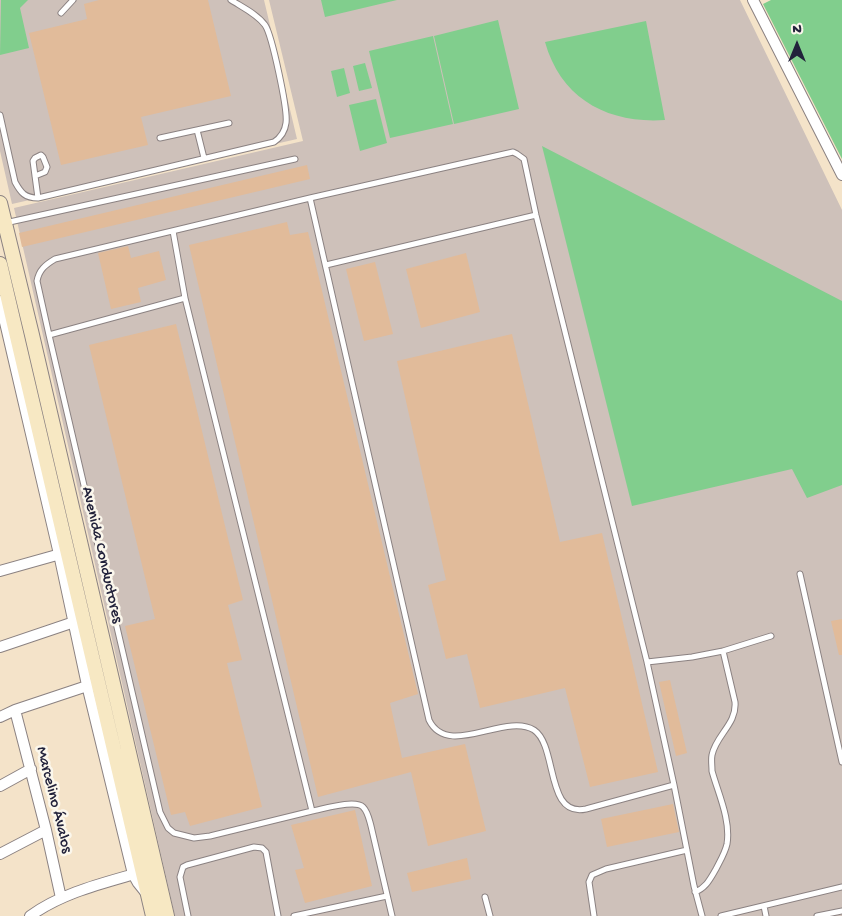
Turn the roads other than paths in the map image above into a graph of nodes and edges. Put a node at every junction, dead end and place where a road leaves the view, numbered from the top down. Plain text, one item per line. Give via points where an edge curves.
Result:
1 (73, 0) edge
2 (230, 0) edge
3 (754, 0) edge
4 (61, 13) dead end
5 (0, 115) edge
6 (229, 123) dead end
7 (197, 130) junction
8 (160, 138) dead end
9 (204, 158) junction
10 (295, 159) dead end
11 (840, 172) edge
12 (35, 176) dead end
13 (38, 198) junction
14 (310, 198) junction
15 (0, 203) edge
16 (536, 215) junction
17 (5, 224) junction
18 (173, 231) junction
19 (0, 264) edge
20 (326, 265) junction
21 (185, 298) junction
22 (0, 301) edge
23 (49, 335) junction
24 (10, 345) edge
25 (63, 553) junction
26 (0, 571) edge
27 (800, 574) dead end
28 (78, 620) junction
29 (771, 636) dead end
30 (0, 647) edge
31 (723, 650) junction
32 (647, 662) junction
33 (93, 684) junction
34 (15, 710) junction
35 (0, 717) edge
36 (842, 762) edge
37 (31, 769) junction
38 (674, 785) junction
39 (0, 786) edge
40 (312, 811) junction
41 (46, 830) junction
42 (687, 850) junction
43 (0, 854) edge
44 (138, 873) junction
45 (842, 887) edge
46 (695, 892) junction
47 (387, 896) junction
48 (485, 897) dead end
49 (61, 898) junction
50 (764, 906) junction
51 (842, 911) edge
52 (30, 916) edge
53 (153, 916) edge
54 (167, 916) edge
55 (188, 916) edge
56 (278, 916) edge
57 (294, 916) edge
58 (392, 916) edge
59 (490, 916) edge
60 (594, 916) edge
61 (702, 916) edge
62 (721, 916) edge
63 (766, 916) edge
64 (817, 916) edge

1 - 4 lane
2 - 9 lane via 257,16 269,33 287,121 282,135 274,142
3 - 11 street
5 - 13 lane via 15,182 23,195
6 - 7 lane
7 - 8 lane
7 - 9 lane
9 - 13 lane
10 - 17 lane
12 - 13 lane
14 - 16 lane via 513,152 524,160
14 - 18 lane
14 - 20 lane
15 - 17 main road, Avenida Conductores
16 - 20 lane
16 - 32 lane
17 - 54 main road, Avenida Conductores
18 - 21 lane
18 - 23 lane via 55,259 46,264 37,281
19 - 24 main road, Avenida Conductores
20 - 38 lane via 432,726 450,736 528,727 538,734 544,745 558,794 575,810
21 - 23 lane
21 - 40 lane
22 - 24 street
23 - 40 lane via 164,821 174,834 194,838
24 - 25 main road, Avenida Conductores
25 - 26 street
25 - 28 main road, Avenida Conductores
27 - 36 lane
28 - 30 street
28 - 33 main road, Avenida Conductores
29 - 31 lane
31 - 32 lane
31 - 46 lane via 736,708 712,754 712,771 727,828 726,845 711,877 704,887
32 - 38 lane
33 - 34 street
33 - 44 main road, Avenida Conductores
34 - 35 street
34 - 37 street, Marcelino Ávalos
37 - 39 street
37 - 41 street, Marcelino Ávalos
38 - 42 lane
40 - 47 lane via 349,804 364,807
41 - 43 street
41 - 49 street, Marcelino Ávalos
42 - 46 lane
42 - 60 lane via 595,872 589,882
44 - 49 street
44 - 53 main road, Avenida Conductores
45 - 50 lane
46 - 61 lane
47 - 57 lane
47 - 58 lane
48 - 59 lane
49 - 52 street
50 - 62 lane
50 - 63 lane
51 - 64 lane
55 - 56 lane via 180,877 183,867 262,848 266,852

